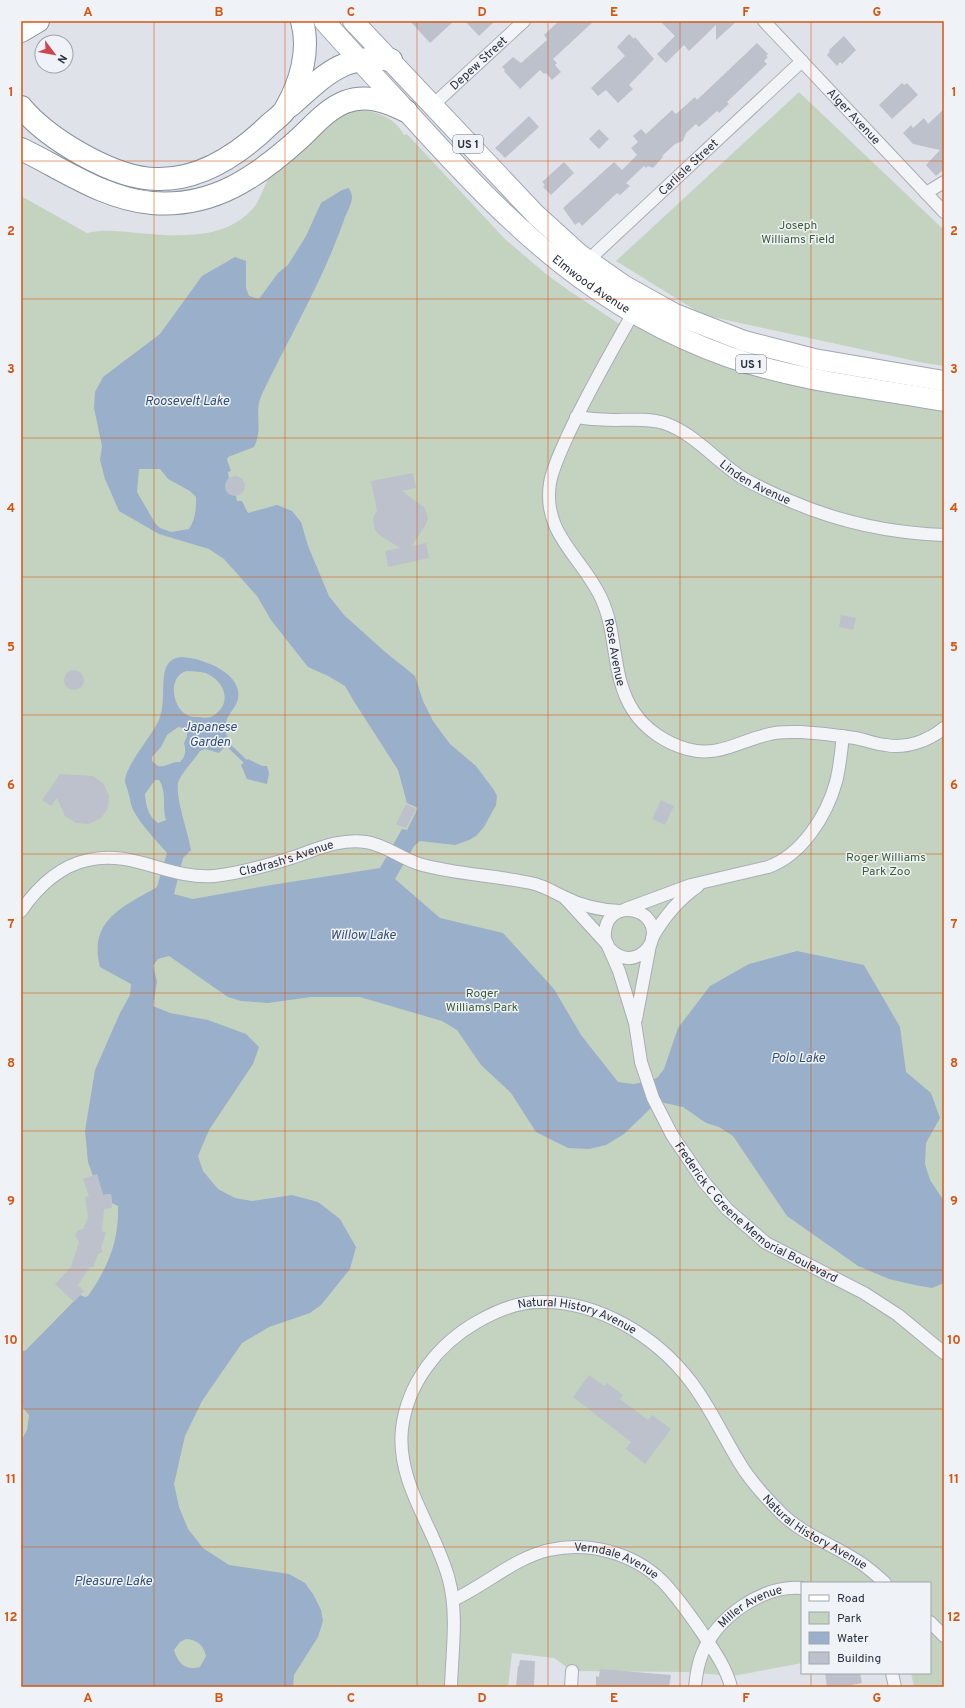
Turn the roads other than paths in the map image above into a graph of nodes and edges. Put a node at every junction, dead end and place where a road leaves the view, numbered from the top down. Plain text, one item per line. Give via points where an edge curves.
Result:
1 (38, 21) edge
2 (302, 21) edge
3 (324, 21) edge
4 (353, 21) edge
5 (524, 21) edge
6 (764, 21) edge
7 (21, 31) edge
8 (359, 60) junction
9 (391, 60) junction
10 (802, 61) junction
11 (433, 105) junction
12 (21, 107) edge
13 (286, 110) junction
14 (406, 111) junction
15 (21, 148) edge
16 (944, 182) edge
17 (926, 193) junction
18 (944, 212) edge
19 (583, 269) junction
20 (638, 305) junction
21 (944, 381) edge
22 (944, 400) edge
23 (576, 417) junction
24 (944, 535) edge
25 (944, 728) edge
26 (844, 736) junction
27 (706, 881) junction
28 (564, 897) junction
29 (622, 910) junction
30 (21, 911) edge
31 (652, 940) junction
32 (608, 946) junction
33 (635, 1023) junction
34 (944, 1353) edge
35 (884, 1582) edge
36 (801, 1588) edge
37 (453, 1600) junction
38 (931, 1619) edge
39 (931, 1623) edge
40 (944, 1625) edge
41 (944, 1636) edge
42 (708, 1642) junction
43 (572, 1670) dead end
44 (892, 1674) edge
45 (451, 1687) edge
46 (571, 1687) edge
47 (695, 1687) edge
48 (731, 1687) edge
49 (895, 1687) edge

1 - 7 highway
2 - 13 highway via 304,63
3 - 8 main road, Elmwood Avenue / US 1
4 - 9 main road, Elmwood Avenue / US 1
5 - 11 street, Depew Street
6 - 10 street, Alger Avenue
8 - 9 highway
8 - 13 highway via 336,69
8 - 14 main road, Elmwood Avenue / US 1
9 - 11 main road, Elmwood Avenue / US 1
10 - 17 street, Alger Avenue
10 - 19 street, Carlisle Street via 602,246
11 - 19 main road, Elmwood Avenue / US 1
12 - 13 highway via 41,127 66,145 108,167 146,179 195,173 224,160 253,140
14 - 15 highway via 373,99 345,102 327,114 250,179 210,197 166,204 110,194
14 - 19 main road, Elmwood Avenue / US 1 via 503,214
16 - 17 street
17 - 18 street, Alger Avenue
19 - 20 main road, Elmwood Avenue / US 1
20 - 21 main road, Elmwood Avenue / US 1 via 768,348 814,359
20 - 22 main road, Elmwood Avenue / US 1 via 684,339 754,365 802,376
20 - 23 street, Rose Avenue
23 - 24 street, Linden Avenue via 665,423 690,437 750,482 797,504 858,525 899,532
23 - 26 street, Rose Avenue via 552,473 549,492 550,514 558,534 589,575 603,602 611,626 615,662 621,685 640,720 664,739 699,752 720,751 758,737 781,732
25 - 26 street, Rose Avenue via 921,742 900,746
26 - 27 street, Frederick C Greene Memorial Boulevard via 838,775 830,801 798,849 777,864
27 - 29 street, Frederick C Greene Memorial Boulevard
27 - 31 street, Frederick C Greene Memorial Boulevard via 676,905
28 - 29 street, Cladrash's Avenue via 589,906
28 - 30 street, Cladrash's Avenue via 538,885 438,868 416,863 375,844 348,842 270,864 205,876 182,873 134,860 96,858 79,862 63,870 48,881
28 - 32 street, Cladrash's Avenue
29 - 31 street via 635,910 647,917 652,928
29 - 32 street via 607,922 604,933
31 - 32 street via 645,952 630,958 619,956
31 - 33 street, Frederick C Greene Memorial Boulevard
32 - 33 street, Frederick C Greene Memorial Boulevard
33 - 34 street, Frederick C Greene Memorial Boulevard via 644,1075 660,1115 704,1182 728,1209 755,1235 777,1250 864,1293 898,1315
35 - 37 street, Natural History Avenue via 856,1559 802,1530 782,1514 746,1472 689,1379 649,1341 605,1315 562,1303 538,1302 501,1310 476,1322 452,1339 432,1359 422,1374 404,1414 401,1443 405,1474 437,1545 450,1581
36 - 42 street, Miller Avenue via 774,1591 755,1599 724,1622
37 - 42 street, Verndale Avenue via 534,1554 566,1547 598,1549 626,1558 655,1576 674,1594
37 - 45 street
38 - 40 street
39 - 41 street
42 - 47 street, Miller Avenue via 700,1661
42 - 48 street, Verndale Avenue via 726,1671
43 - 46 street
44 - 49 street

